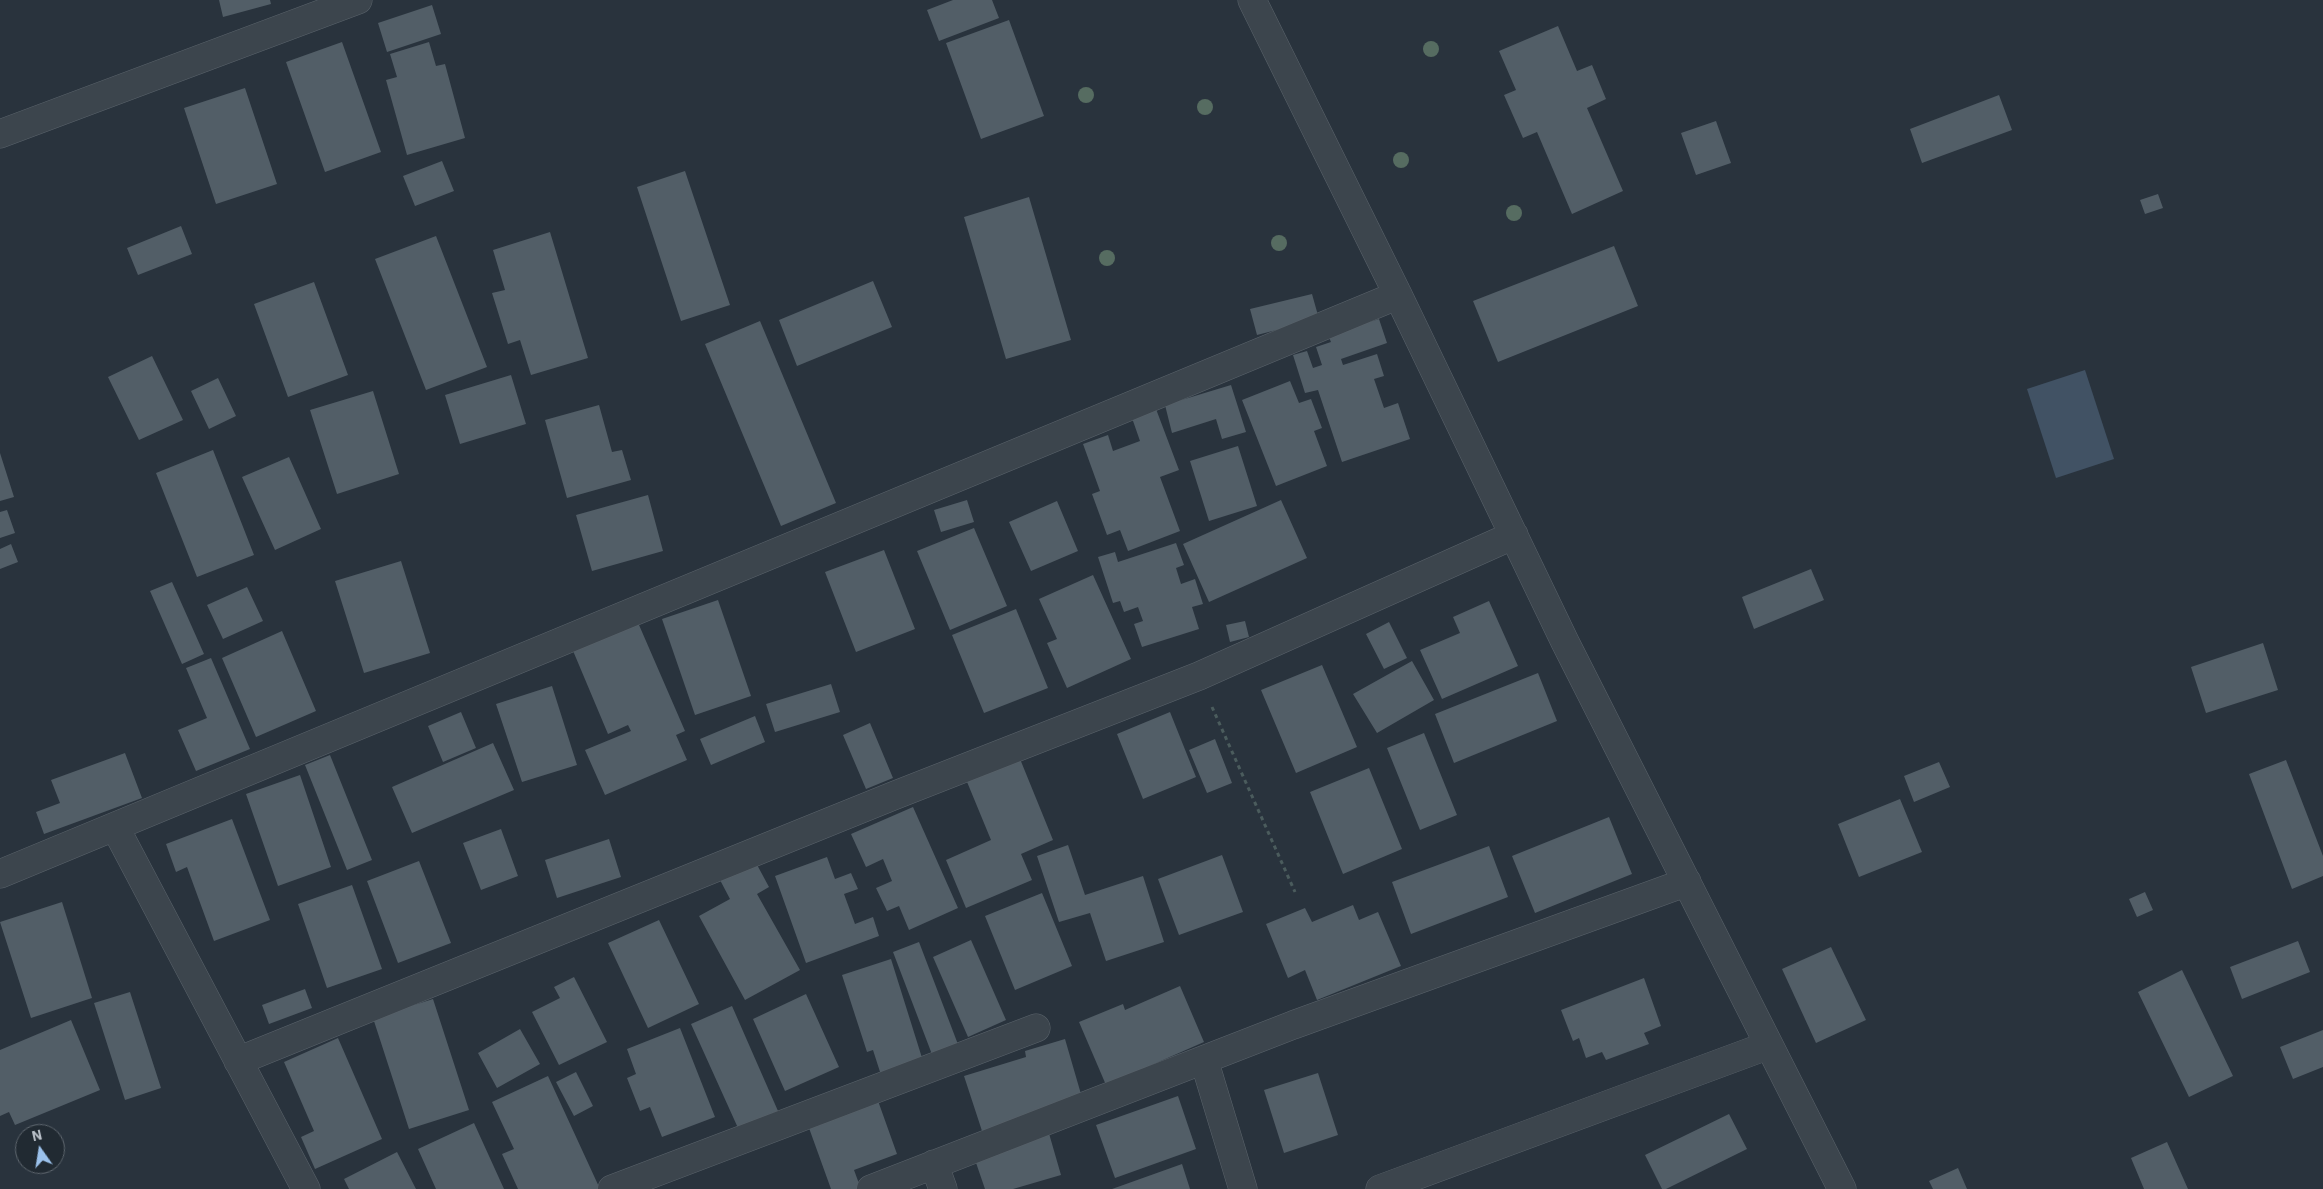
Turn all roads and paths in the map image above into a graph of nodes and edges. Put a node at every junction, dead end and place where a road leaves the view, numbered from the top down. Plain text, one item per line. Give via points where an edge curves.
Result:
1 (358, 0) edge
2 (1252, 0) edge
3 (0, 134) edge
4 (1398, 295) junction
5 (1514, 535) junction
6 (1198, 676) junction
7 (115, 828) junction
8 (0, 874) edge
9 (1687, 882) junction
10 (1294, 892) dead end
11 (1036, 1028) dead end
12 (1769, 1045) junction
13 (1204, 1060) junction
14 (238, 1061) junction
15 (939, 1177) edge
16 (306, 1189) edge
17 (612, 1189) edge
18 (871, 1189) edge
19 (1243, 1189) edge
20 (1380, 1189) edge
21 (1842, 1189) edge

1 - 3 street
2 - 4 street
4 - 5 street
4 - 7 street
5 - 6 street
5 - 9 street
6 - 10 path
6 - 14 street
7 - 8 street
7 - 14 street
9 - 12 street
9 - 13 street
11 - 17 street
12 - 20 street
12 - 21 street
13 - 15 street
13 - 19 street
14 - 16 street
15 - 18 street

